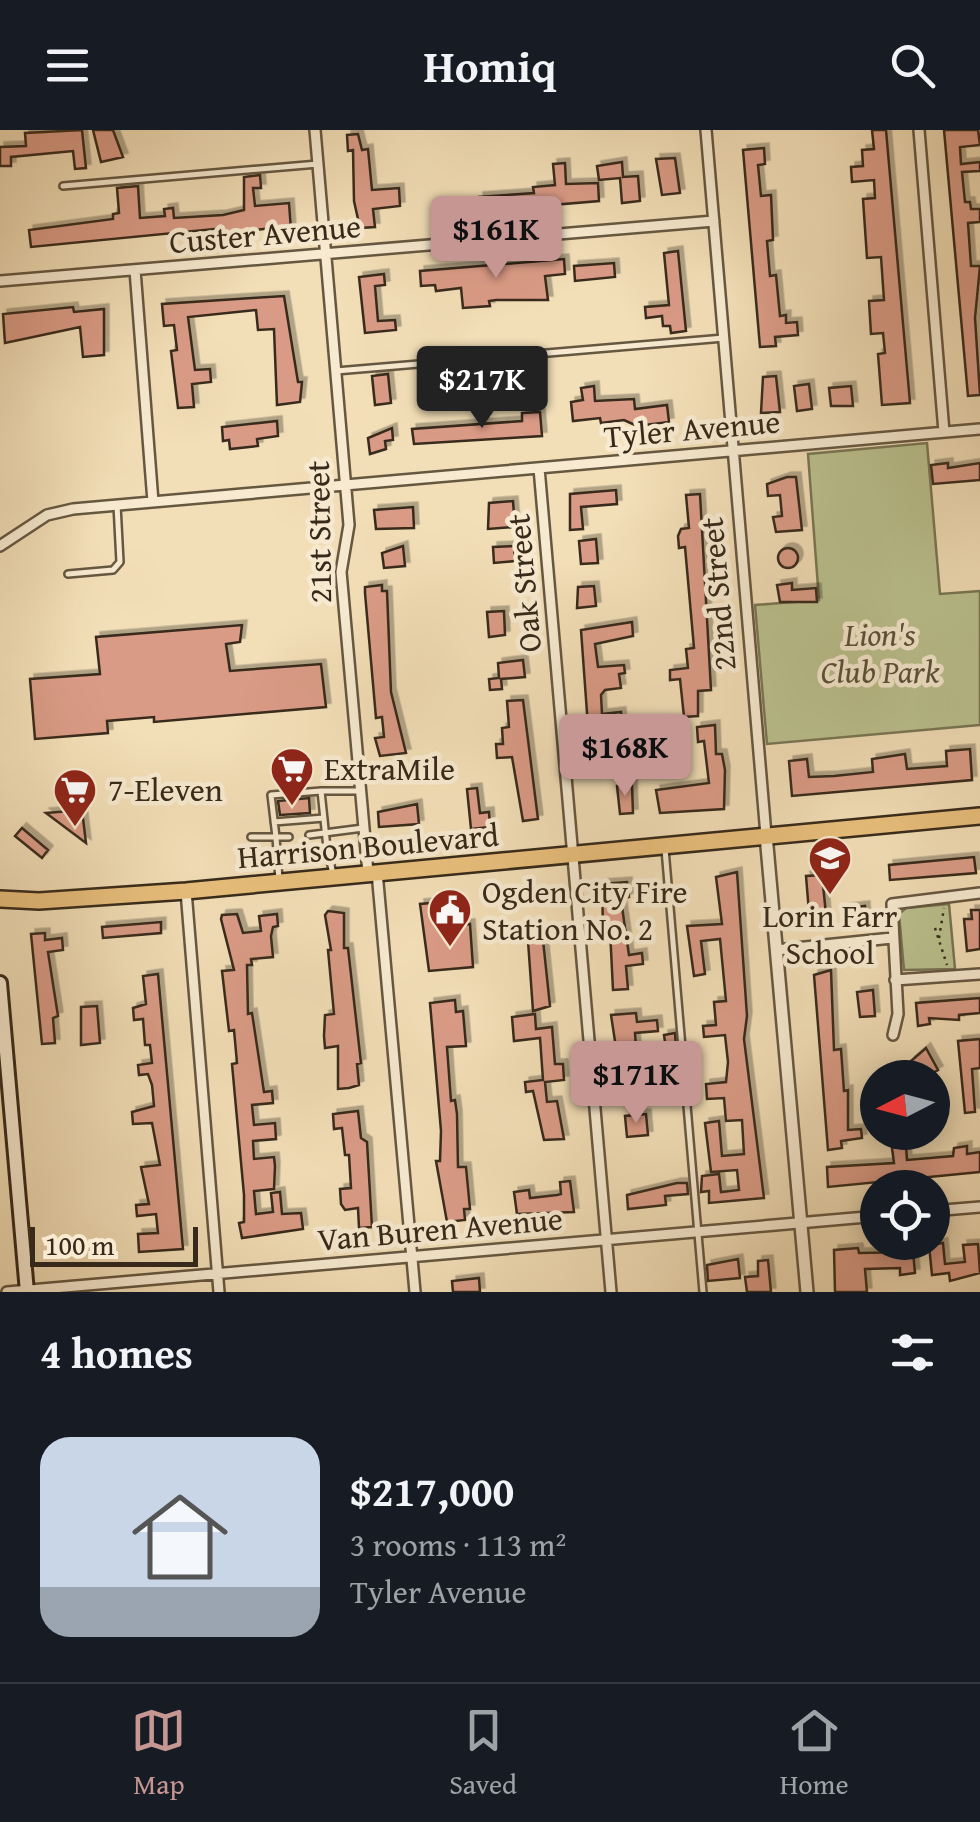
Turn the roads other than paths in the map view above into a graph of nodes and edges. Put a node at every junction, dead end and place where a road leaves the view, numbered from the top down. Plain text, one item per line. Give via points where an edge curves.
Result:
1 (315, 130) edge
2 (706, 130) edge
3 (919, 130) edge
4 (318, 164) junction
5 (63, 186) dead end
6 (714, 221) junction
7 (326, 254) junction
8 (135, 270) junction
9 (0, 281) edge
10 (724, 338) junction
11 (336, 371) junction
12 (980, 429) edge
13 (944, 432) junction
14 (734, 451) junction
15 (540, 468) junction
16 (346, 486) junction
17 (153, 502) junction
18 (117, 505) junction
19 (0, 546) edge
20 (68, 574) dead end
21 (360, 791) junction
22 (321, 792) junction
23 (980, 816) edge
24 (324, 818) junction
25 (274, 822) junction
26 (363, 828) junction
27 (326, 833) junction
28 (309, 834) dead end
29 (766, 835) junction
30 (251, 837) dead end
31 (276, 837) junction
32 (289, 837) dead end
33 (666, 846) junction
34 (327, 848) junction
35 (277, 853) junction
36 (574, 855) junction
37 (373, 873) junction
38 (334, 876) junction
39 (279, 882) junction
40 (186, 890) junction
41 (980, 893) edge
42 (0, 900) edge
43 (892, 938) junction
44 (776, 950) junction
45 (980, 974) edge
46 (895, 980) junction
47 (0, 983) edge
48 (893, 1035) dead end
49 (5, 1099) edge
50 (980, 1208) edge
51 (950, 1210) edge
52 (860, 1218) edge
53 (800, 1223) junction
54 (699, 1232) junction
55 (606, 1240) junction
56 (412, 1257) junction
57 (218, 1274) junction
58 (27, 1291) edge
59 (8, 1292) edge
60 (219, 1292) edge
61 (414, 1292) edge
62 (610, 1292) edge
63 (703, 1292) edge
64 (806, 1292) edge

1 - 4 street, 21st Street
2 - 6 street, 22nd Street
3 - 13 street
4 - 5 lane
4 - 7 street, 21st Street
6 - 7 street, Custer Avenue
6 - 10 street, 22nd Street
7 - 8 street, Custer Avenue
7 - 11 street, 21st Street
8 - 9 street, Custer Avenue
8 - 17 street
10 - 11 lane
10 - 14 street, 22nd Street
11 - 16 street, 21st Street
12 - 13 street, Tyler Avenue
13 - 14 street, Tyler Avenue
14 - 15 street, Tyler Avenue
14 - 29 street, 22nd Street
15 - 16 street, Tyler Avenue
15 - 36 street, Oak Street
16 - 17 street, Tyler Avenue
16 - 21 street, 21st Street via 350,525 341,572
17 - 18 street, Tyler Avenue
18 - 19 street, Tyler Avenue via 47,515
18 - 20 lane via 120,562 113,570
21 - 22 lane
21 - 26 street, 21st Street
22 - 24 lane
22 - 25 lane via 271,796
23 - 29 main road, Harrison Boulevard
24 - 25 lane
24 - 27 lane
25 - 31 lane
26 - 27 lane
26 - 37 street, 21st Street
27 - 28 lane
27 - 34 lane
29 - 33 main road, Harrison Boulevard
29 - 44 street, 22nd Street
30 - 31 lane
31 - 32 lane
31 - 35 lane
33 - 36 main road, Harrison Boulevard
33 - 54 lane
34 - 35 lane
34 - 38 lane
35 - 39 lane
36 - 37 main road, Harrison Boulevard
36 - 55 street, Oak Street
37 - 38 main road, Harrison Boulevard
37 - 56 street, 21st Street
38 - 39 main road, Harrison Boulevard
39 - 40 main road, Harrison Boulevard
40 - 42 main road, Harrison Boulevard
40 - 57 street
41 - 43 street via 892,904
43 - 44 street
43 - 46 street
44 - 53 street, 22nd Street
45 - 46 street
46 - 48 street
47 - 49 main road
49 - 58 main road
50 - 51 street
52 - 53 street, Van Buren Avenue
53 - 54 street, Van Buren Avenue
53 - 64 street, 22nd Street
54 - 55 street, Van Buren Avenue
54 - 63 lane
55 - 56 street, Van Buren Avenue
55 - 62 street, Oak Street
56 - 57 street, Van Buren Avenue
56 - 61 street, 21st Street
57 - 58 street, Van Buren Avenue
57 - 60 street
58 - 59 street, Van Buren Avenue

